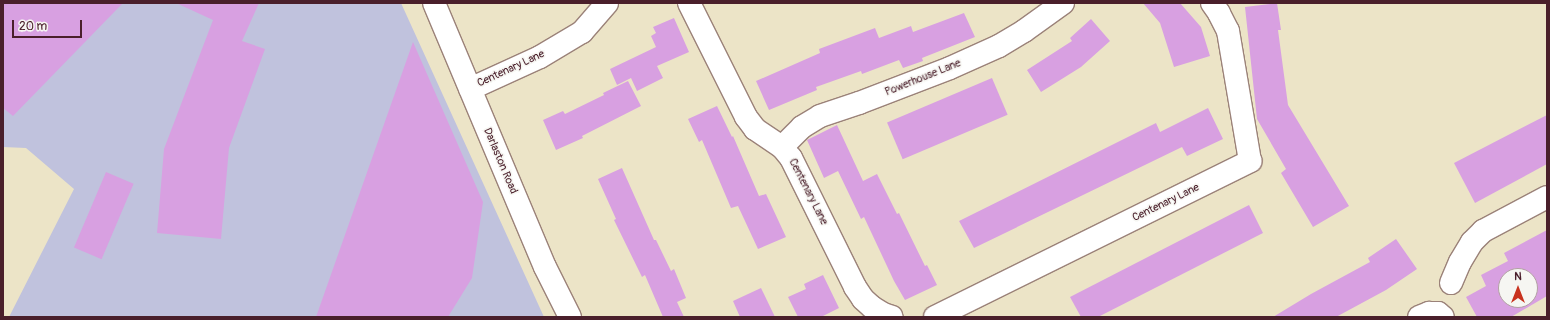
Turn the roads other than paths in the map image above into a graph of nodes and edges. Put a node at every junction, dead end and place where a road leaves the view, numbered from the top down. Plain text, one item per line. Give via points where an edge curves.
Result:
1 (434, 3) edge
2 (606, 3) edge
3 (689, 3) edge
4 (1063, 3) edge
5 (1212, 3) edge
6 (470, 89) junction
7 (782, 147) junction
8 (1547, 198) edge
9 (1451, 283) dead end
10 (868, 312) edge
11 (570, 317) edge
12 (892, 317) edge
13 (935, 317) edge

1 - 6 street, Darlaston Road
2 - 6 street, Centenary Lane via 582,32 540,57
3 - 7 street, Centenary Lane via 746,117 755,129
4 - 7 street, Powerhouse Lane via 998,46 929,76 820,116 802,127
5 - 13 street, Centenary Lane via 1228,31 1250,161
6 - 11 street, Darlaston Road via 545,267
7 - 10 street, Centenary Lane via 791,158
8 - 9 street via 1483,232 1472,242
10 - 12 street, Centenary Lane

